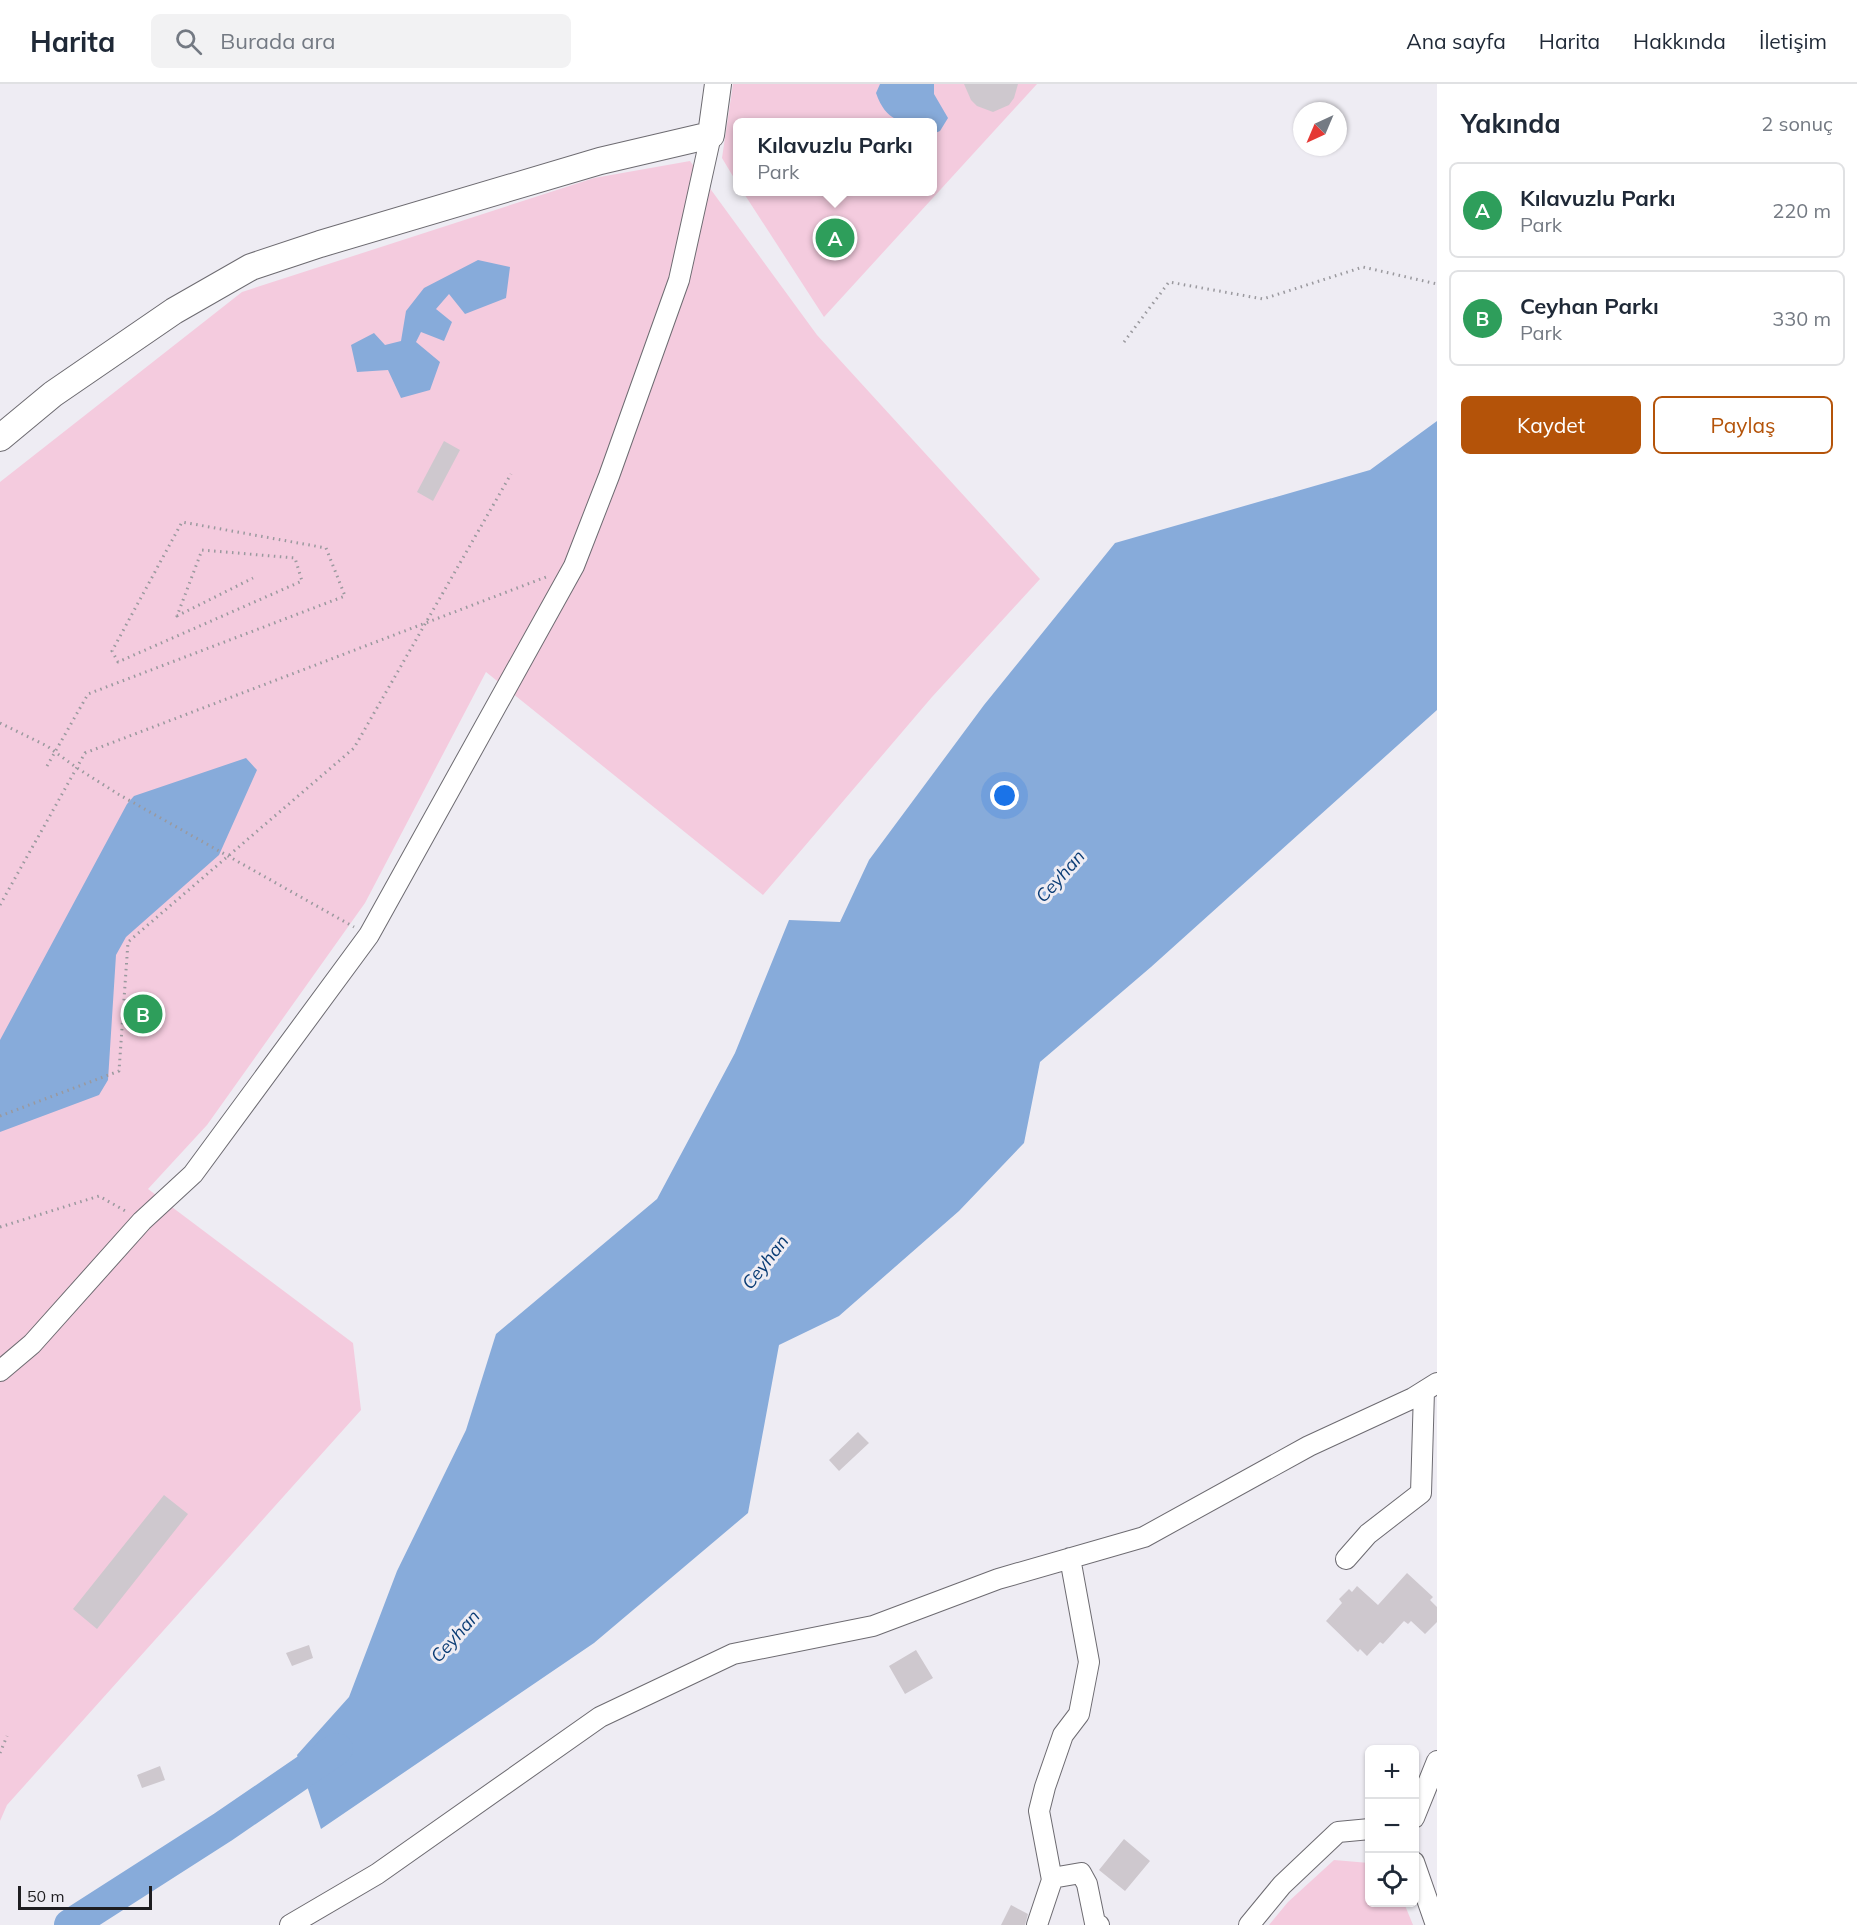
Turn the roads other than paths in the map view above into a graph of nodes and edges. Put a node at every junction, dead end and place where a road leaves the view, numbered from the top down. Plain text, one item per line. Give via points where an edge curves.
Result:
1 (718, 84) edge
2 (711, 135) junction
3 (0, 438) edge
4 (0, 1371) edge
5 (1431, 1387) edge
6 (1070, 1558) junction
7 (1346, 1559) dead end
8 (1437, 1761) edge
9 (1429, 1782) junction
10 (1419, 1806) edge
11 (1437, 1807) edge
12 (1365, 1829) edge
13 (1419, 1876) edge
14 (1052, 1878) junction
15 (290, 1925) edge
16 (1037, 1925) edge
17 (1099, 1925) edge
18 (1249, 1925) edge
19 (1436, 1925) edge

1 - 2 street
2 - 3 street via 600,161 251,267 174,311 53,394
2 - 4 street via 679,280 574,566 369,935 193,1174 142,1221 32,1344
5 - 6 street via 1309,1446 1144,1537
5 - 7 street via 1421,1493 1368,1534
6 - 14 street via 1089,1662 1079,1714 1063,1736 1039,1811
6 - 15 street via 998,1579 873,1626 733,1653 600,1717 377,1874
8 - 9 street
9 - 10 street
9 - 11 street
12 - 18 street via 1338,1832 1282,1885
13 - 19 street
14 - 16 street
14 - 17 street via 1081,1874 1087,1884 1095,1923

